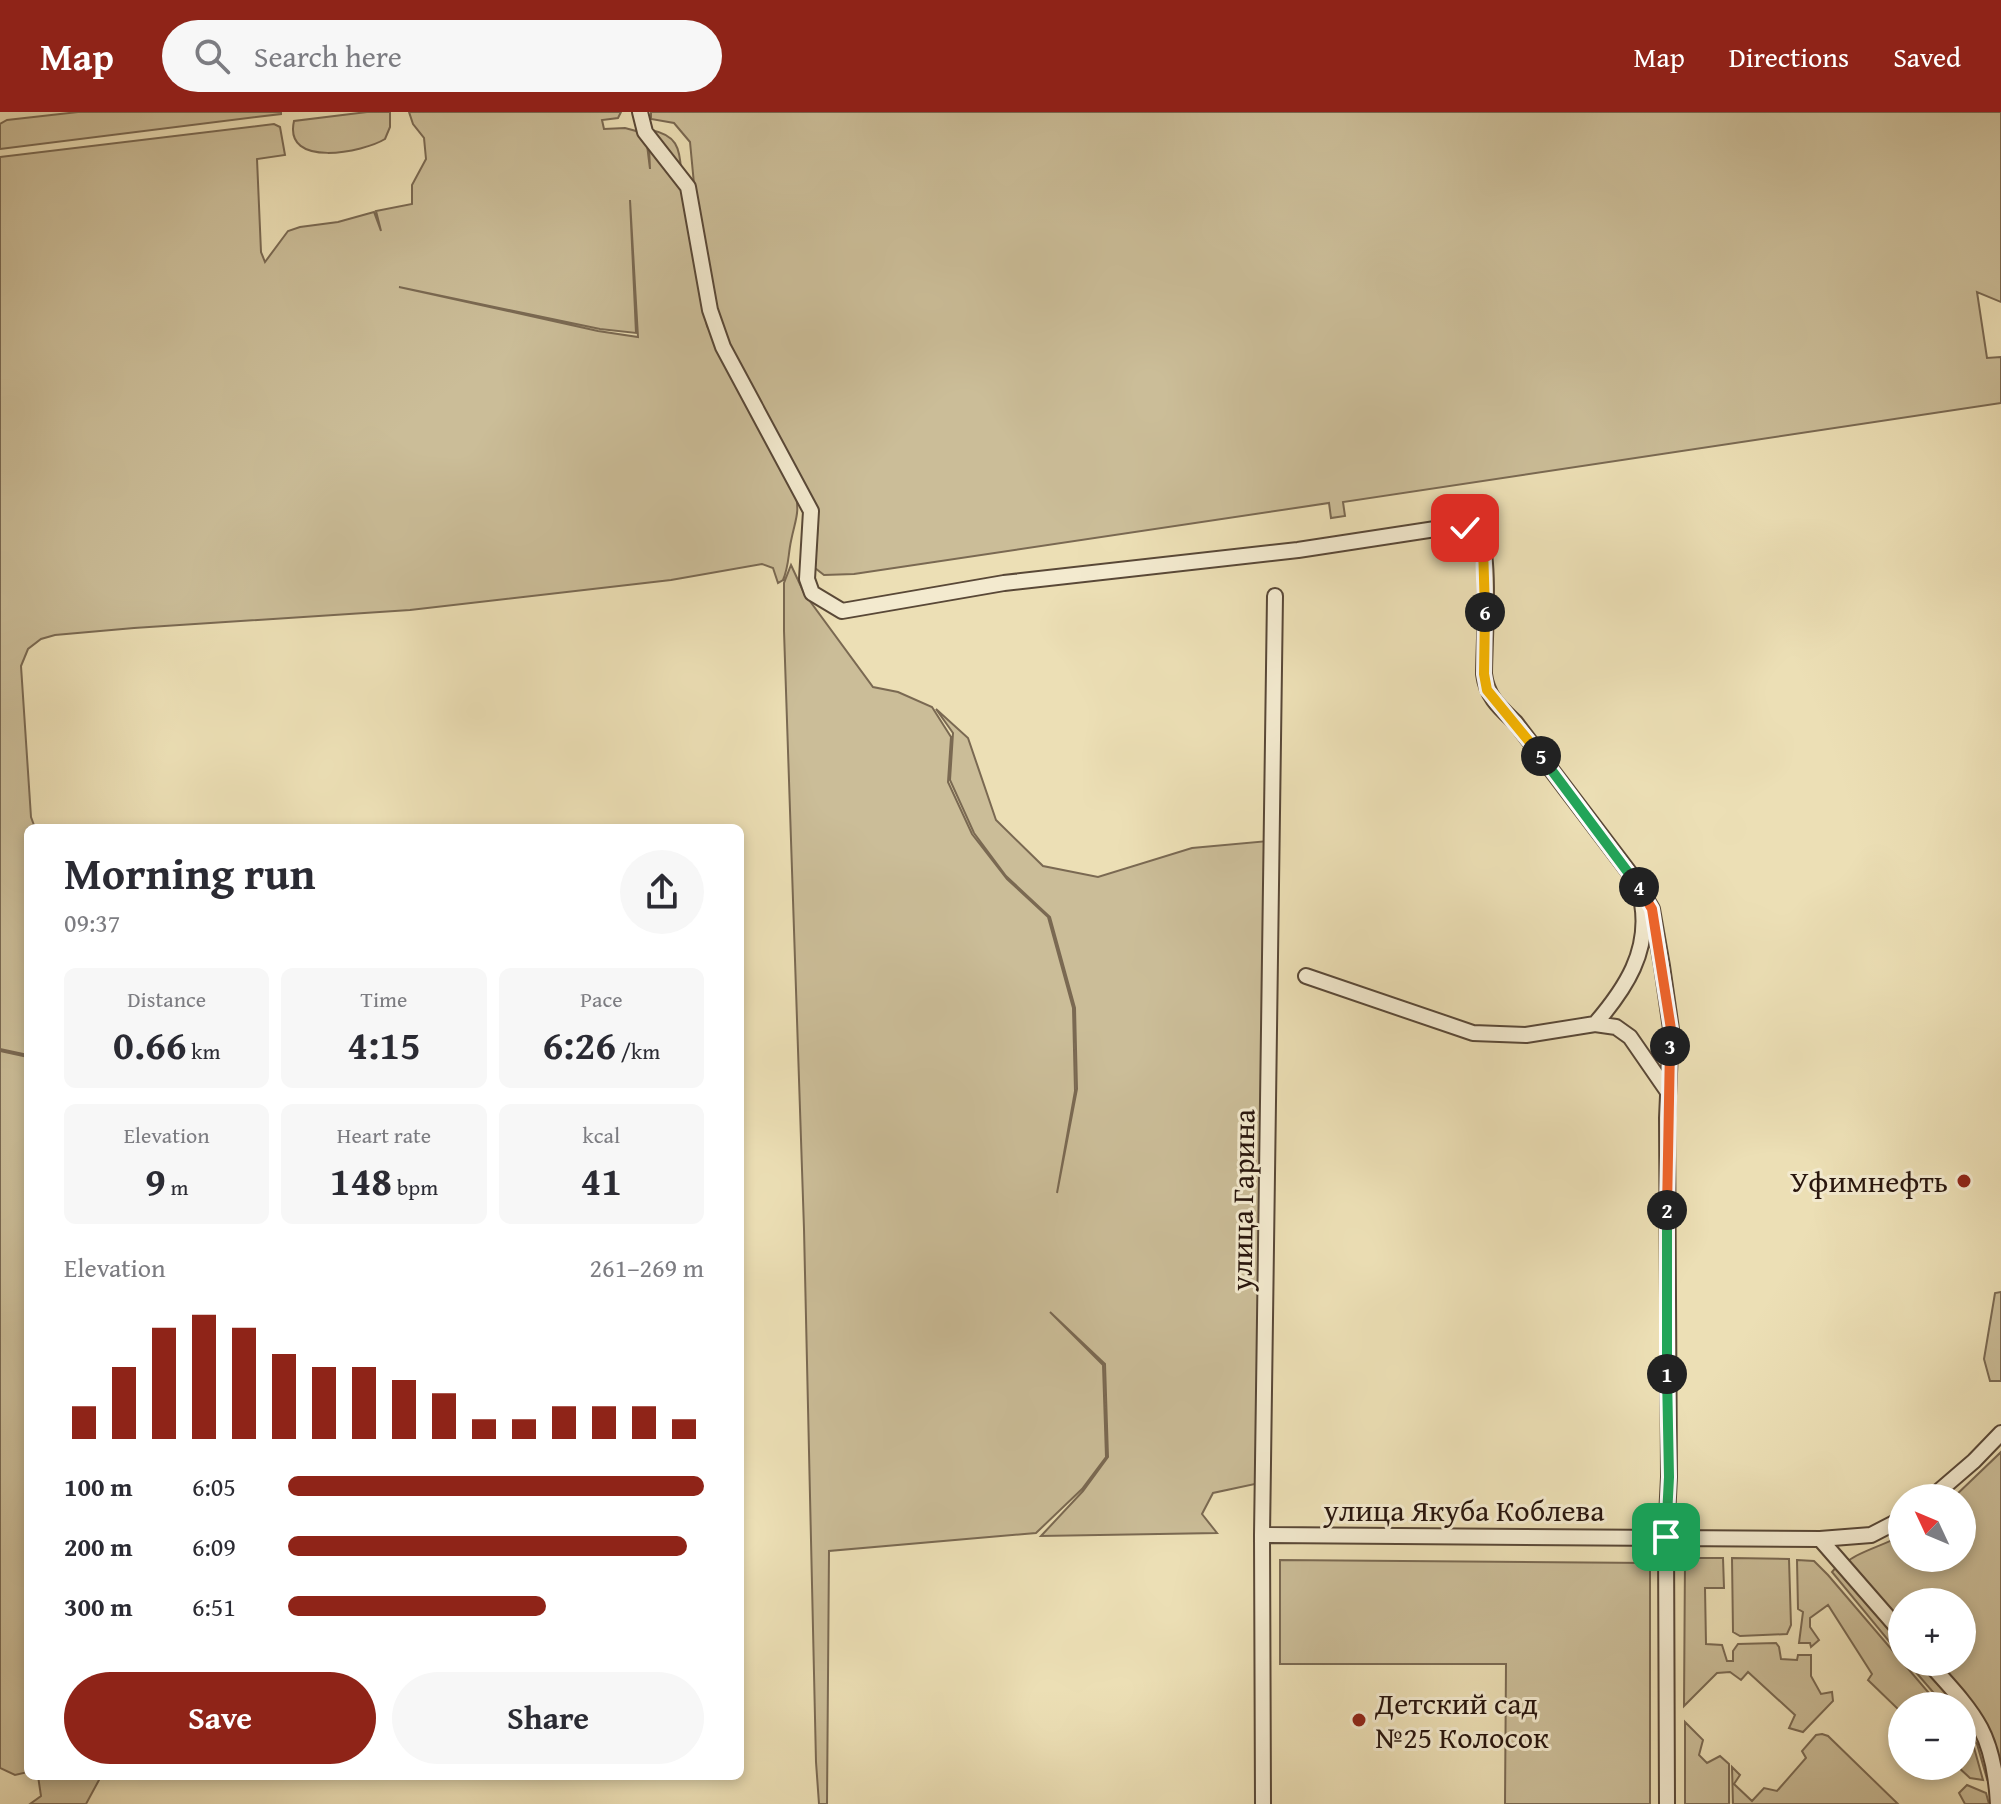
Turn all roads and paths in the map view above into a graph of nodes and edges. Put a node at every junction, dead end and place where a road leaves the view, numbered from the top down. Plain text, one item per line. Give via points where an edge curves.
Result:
1 (640, 112) edge
2 (1275, 596) dead end
3 (1634, 879) junction
4 (1306, 976) dead end
5 (1595, 1024) junction
6 (1668, 1093) junction
7 (2001, 1433) edge
8 (1947, 1484) edge
9 (1888, 1526) edge
10 (1262, 1535) junction
11 (1666, 1537) junction
12 (1820, 1539) junction
13 (1888, 1617) edge
14 (1940, 1676) edge
15 (1263, 1804) edge
16 (1667, 1804) edge
17 (1998, 1804) edge

1 - 3 street via 645,132 688,187 710,310 723,347 811,511 807,579 812,593 842,611 1004,583 1465,528 1483,546 1487,690
2 - 10 street, улица Гарина
3 - 5 street via 1645,919 1643,946 1615,1002
3 - 6 street via 1652,909 1662,966 1671,1029
4 - 5 street via 1473,1033 1526,1035
5 - 6 street via 1616,1027 1630,1037
6 - 11 street
7 - 8 street
9 - 12 street, улица Якуба Коблева via 1871,1535
10 - 11 street, улица Якуба Коблева
10 - 15 street, улица Гарина
11 - 12 street, улица Якуба Коблева
11 - 16 street
12 - 13 street
14 - 17 street via 1979,1722 1994,1758

